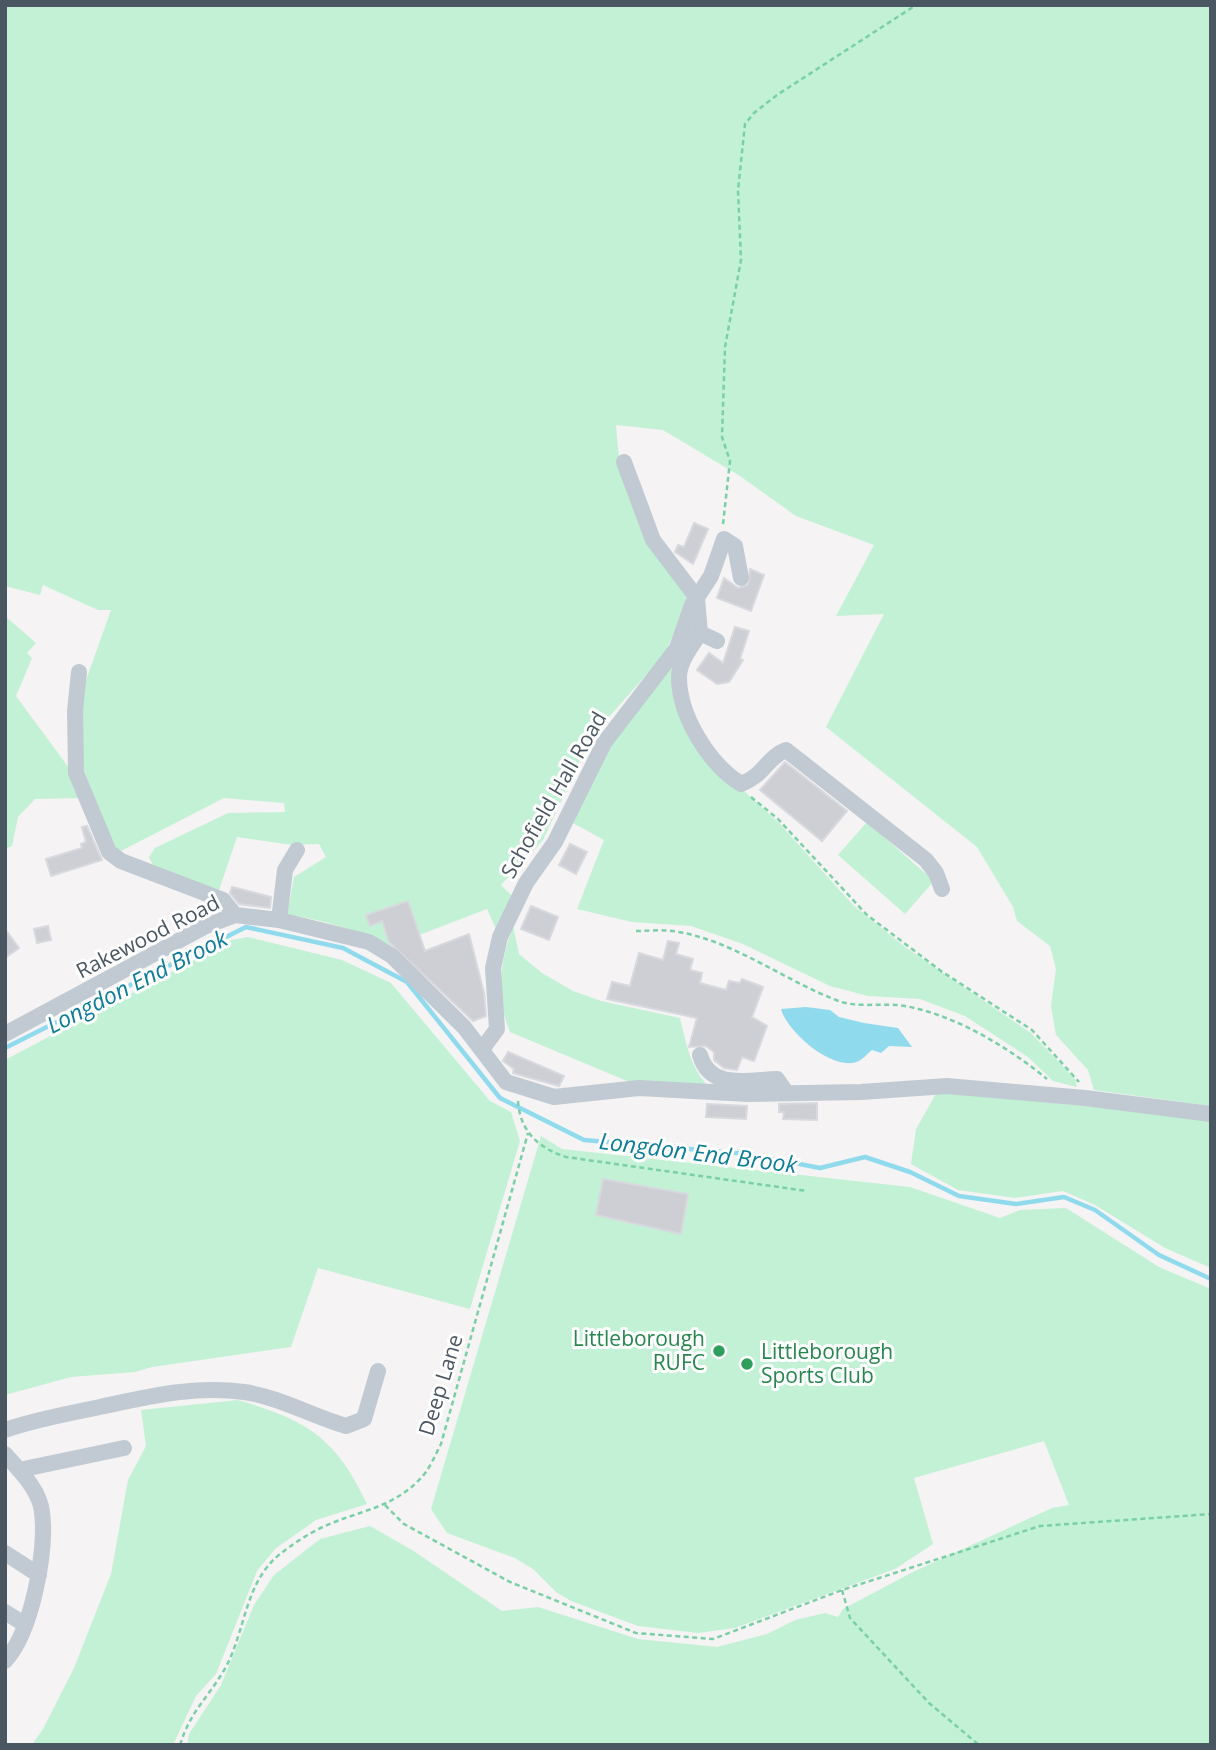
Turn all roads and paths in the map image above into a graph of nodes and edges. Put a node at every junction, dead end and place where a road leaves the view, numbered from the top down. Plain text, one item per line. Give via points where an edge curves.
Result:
1 (916, 5) edge
2 (624, 463) dead end
3 (724, 539) junction
4 (741, 578) dead end
5 (697, 598) junction
6 (700, 633) junction
7 (717, 641) dead end
8 (79, 672) dead end
9 (751, 797) dead end
10 (297, 850) dead end
11 (942, 889) dead end
12 (235, 915) junction
13 (279, 920) junction
14 (636, 931) dead end
15 (5, 1034) edge
16 (483, 1048) junction
17 (700, 1055) dead end
18 (786, 1092) junction
19 (518, 1094) dead end
20 (1052, 1096) junction
21 (1085, 1098) junction
22 (1211, 1114) edge
23 (528, 1133) junction
24 (807, 1191) dead end
25 (379, 1371) dead end
26 (5, 1430) edge
27 (124, 1448) dead end
28 (5, 1454) edge
29 (19, 1470) junction
30 (385, 1505) junction
31 (1211, 1514) edge
32 (5, 1553) edge
33 (39, 1574) junction
34 (842, 1590) junction
35 (5, 1612) edge
36 (24, 1624) junction
37 (5, 1661) edge
38 (180, 1745) edge
39 (979, 1745) edge

1 - 3 path via 777,95 745,124 738,190 741,260 725,347 722,438 730,461 724,493
2 - 5 street via 653,540
3 - 4 street via 734,546
3 - 5 street, Schofield Hall Road via 711,576
5 - 6 street
5 - 16 street, Schofield Hall Road via 677,648 604,743 555,842 526,883 500,937 493,968 497,1029
6 - 7 street
6 - 11 street via 681,667 682,696 709,755 741,784 756,778 786,750 926,860
8 - 12 street via 76,773 109,852 121,861 223,900
9 - 21 path via 778,818 873,920 1032,1030 1074,1074
10 - 13 street via 285,870
12 - 13 street, Rakewood Road
12 - 15 street, Rakewood Road via 206,926
13 - 16 street, Rakewood Road via 369,942 392,956
14 - 20 path via 691,935 738,952 839,1002 921,1009 1025,1060 1048,1080
16 - 18 street, Rakewood Road via 506,1082 554,1097 639,1088
17 - 18 street via 708,1074 717,1079 777,1079
18 - 20 street, Rakewood Road via 947,1086
19 - 23 path via 519,1113
20 - 21 street, Rakewood Road
21 - 22 street, Rakewood Road
23 - 24 path via 545,1150 566,1157
23 - 30 path, Deep Lane via 441,1444 420,1479
25 - 26 street via 364,1419 346,1426 245,1392 204,1390 146,1396
27 - 29 street
28 - 29 street
29 - 33 street via 43,1511
30 - 34 path via 404,1524 510,1581 636,1633 713,1639
30 - 38 path, Deep Lane via 323,1526 264,1570 250,1595 240,1635 223,1672 199,1702
31 - 34 path via 1040,1526
32 - 33 street
33 - 36 street
34 - 39 path via 850,1618 929,1703
35 - 36 street
36 - 37 street

